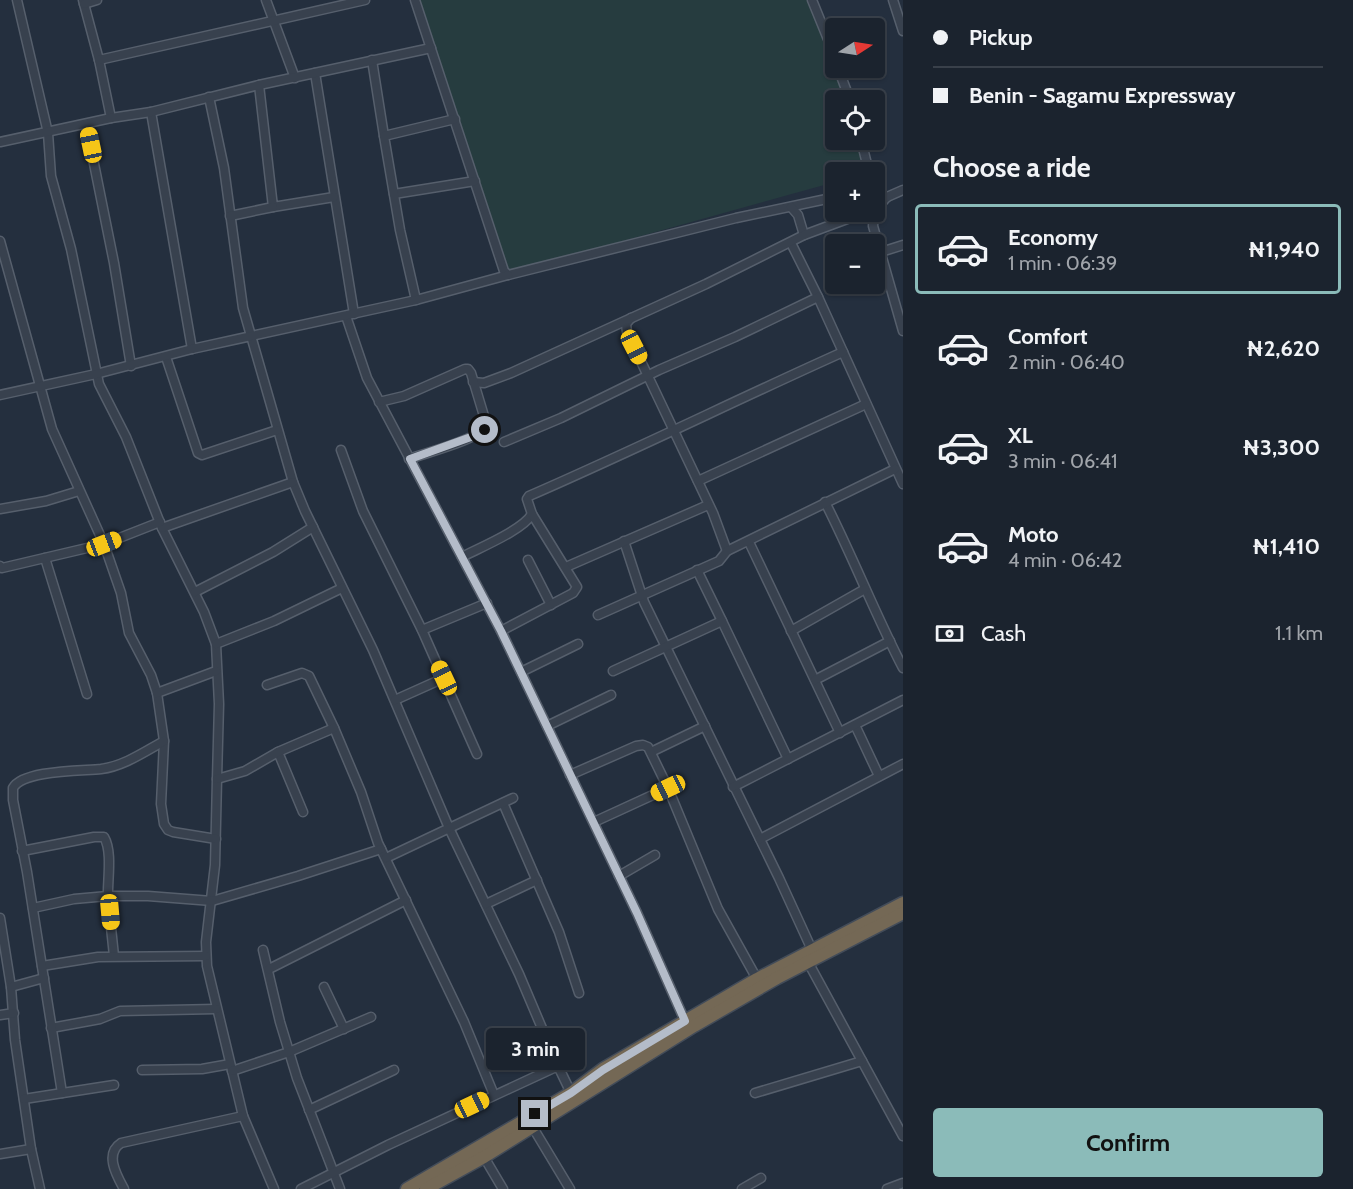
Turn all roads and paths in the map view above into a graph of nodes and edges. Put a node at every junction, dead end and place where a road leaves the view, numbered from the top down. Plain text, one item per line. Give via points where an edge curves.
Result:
1 (17, 0) edge
2 (97, 0) edge
3 (266, 0) edge
4 (365, 0) edge
5 (415, 0) edge
6 (812, 0) edge
7 (893, 0) edge
8 (83, 2) edge
9 (274, 21) junction
10 (903, 31) edge
11 (825, 32) edge
12 (430, 48) junction
13 (99, 60) junction
14 (372, 60) junction
15 (315, 73) junction
16 (295, 78) junction
17 (259, 85) junction
18 (209, 98) junction
19 (151, 112) junction
20 (111, 118) junction
21 (455, 119) junction
22 (86, 124) junction
23 (48, 133) junction
24 (384, 136) junction
25 (0, 142) edge
26 (475, 182) junction
27 (903, 190) edge
28 (394, 194) junction
29 (334, 197) junction
30 (887, 197) edge
31 (825, 199) edge
32 (273, 207) junction
33 (790, 207) junction
34 (230, 216) junction
35 (839, 222) edge
36 (804, 235) junction
37 (0, 242) edge
38 (791, 243) junction
39 (903, 245) edge
40 (885, 251) edge
41 (885, 262) edge
42 (508, 275) junction
43 (818, 297) junction
44 (416, 300) junction
45 (900, 312) edge
46 (350, 315) junction
47 (631, 318) junction
48 (903, 331) edge
49 (251, 337) junction
50 (192, 349) junction
51 (843, 352) junction
52 (166, 357) junction
53 (131, 366) junction
54 (96, 374) junction
55 (647, 376) junction
56 (473, 382) junction
57 (39, 385) junction
58 (0, 395) edge
59 (380, 402) junction
60 (866, 404) junction
61 (277, 429) junction
62 (674, 430) junction
63 (504, 442) dead end
64 (341, 450) dead end
65 (410, 459) junction
66 (895, 469) junction
67 (698, 481) junction
68 (293, 482) junction
69 (903, 484) edge
70 (79, 491) junction
71 (825, 502) junction
72 (708, 505) junction
73 (0, 509) edge
74 (531, 514) junction
75 (161, 525) junction
76 (313, 527) junction
77 (624, 542) junction
78 (748, 542) junction
79 (104, 544) junction
80 (727, 551) junction
81 (462, 557) junction
82 (45, 558) junction
83 (528, 560) dead end
84 (0, 566) edge
85 (566, 567) junction
86 (698, 570) junction
87 (342, 588) junction
88 (865, 589) junction
89 (195, 592) junction
90 (641, 595) junction
91 (487, 603) junction
92 (551, 605) junction
93 (598, 615) dead end
94 (722, 621) junction
95 (422, 630) junction
96 (501, 631) junction
97 (791, 631) junction
98 (890, 641) junction
99 (216, 644) junction
100 (578, 644) dead end
101 (666, 646) junction
102 (903, 668) edge
103 (216, 670) junction
104 (613, 671) dead end
105 (521, 672) junction
106 (444, 678) junction
107 (815, 680) junction
108 (267, 685) dead end
109 (157, 693) junction
110 (87, 694) dead end
111 (611, 695) dead end
112 (395, 700) junction
113 (903, 700) edge
114 (855, 725) junction
115 (547, 726) junction
116 (705, 726) junction
117 (334, 728) junction
118 (840, 733) junction
119 (164, 741) junction
120 (278, 752) junction
121 (651, 752) junction
122 (477, 754) dead end
123 (788, 759) junction
124 (903, 764) edge
125 (570, 775) junction
126 (879, 776) junction
127 (218, 780) junction
128 (734, 787) junction
129 (668, 788) junction
130 (513, 798) dead end
131 (503, 803) junction
132 (303, 812) dead end
133 (594, 822) junction
134 (449, 828) junction
135 (216, 839) junction
136 (760, 839) junction
137 (381, 849) junction
138 (22, 851) junction
139 (655, 855) dead end
140 (386, 858) junction
141 (619, 876) junction
142 (537, 880) junction
143 (108, 896) junction
144 (406, 900) junction
145 (212, 902) junction
146 (903, 903) edge
147 (486, 904) junction
148 (33, 908) junction
149 (903, 914) edge
150 (0, 918) edge
151 (263, 950) dead end
152 (114, 956) junction
153 (810, 956) junction
154 (206, 957) junction
155 (3, 960) edge
156 (42, 966) junction
157 (269, 969) junction
158 (44, 978) junction
159 (757, 979) junction
160 (11, 987) junction
161 (324, 987) dead end
162 (579, 993) dead end
163 (216, 1009) junction
164 (14, 1013) junction
165 (0, 1015) edge
166 (372, 1017) dead end
167 (685, 1021) junction
168 (51, 1029) junction
169 (344, 1029) junction
170 (289, 1052) junction
171 (862, 1060) junction
172 (558, 1066) junction
173 (231, 1068) junction
174 (142, 1070) dead end
175 (394, 1071) dead end
176 (114, 1085) dead end
177 (571, 1093) junction
178 (754, 1093) dead end
179 (62, 1094) junction
180 (494, 1095) junction
181 (24, 1099) junction
182 (309, 1110) junction
183 (243, 1116) junction
184 (532, 1126) junction
185 (903, 1136) edge
186 (31, 1149) junction
187 (0, 1154) edge
188 (484, 1156) junction
189 (333, 1173) junction
190 (761, 1178) dead end
191 (903, 1184) edge
192 (429, 1188) edge
193 (40, 1189) edge
194 (124, 1189) edge
195 (274, 1189) edge
196 (301, 1189) edge
197 (340, 1189) edge
198 (407, 1189) edge
199 (503, 1189) edge
200 (570, 1189) edge
201 (742, 1189) edge
202 (887, 1189) edge

1 - 23 street
2 - 8 street
3 - 9 street
4 - 9 street
5 - 12 street
6 - 11 street
7 - 10 street
8 - 13 street
9 - 13 street
9 - 16 street
12 - 14 street
12 - 21 street
13 - 20 street
14 - 15 street
14 - 24 street
15 - 16 street
15 - 29 street
16 - 17 street
17 - 18 street
17 - 32 street
18 - 19 street
18 - 34 street
19 - 20 street
19 - 50 street
20 - 22 street
21 - 24 street
21 - 26 street
22 - 23 street
22 - 53 street
23 - 25 street
23 - 54 street via 51,176 71,249
24 - 28 street
26 - 28 street
26 - 42 street
27 - 30 street
28 - 44 street
29 - 32 street
29 - 46 street
31 - 33 street
32 - 34 street
33 - 36 street via 798,215
33 - 42 street
34 - 49 street
35 - 36 street
36 - 38 street
37 - 57 street
38 - 43 street
38 - 47 street
39 - 40 street
41 - 45 street
42 - 44 street
43 - 51 street
43 - 55 street
44 - 46 street
45 - 48 street
46 - 49 street
46 - 59 street via 363,367
47 - 55 street via 626,324 627,332
47 - 56 street via 511,373 484,383
49 - 50 street
49 - 61 street
50 - 52 street
51 - 60 street
51 - 62 street
52 - 53 street
52 - 61 street via 198,453 202,455
53 - 54 street
54 - 57 street
54 - 75 street
55 - 62 street
55 - 63 street
56 - 59 street via 471,372 465,369 404,396
56 - 65 street via 485,430
57 - 58 street
57 - 70 street via 54,436
59 - 65 street
60 - 66 street
60 - 67 street
61 - 68 street
62 - 67 street
62 - 74 street via 530,496 527,499
64 - 95 street via 363,511
65 - 81 street
66 - 69 street
66 - 71 street
67 - 72 street
68 - 75 street
68 - 76 street
70 - 73 street
70 - 79 street
71 - 78 street
71 - 88 street
72 - 77 street
72 - 80 street
74 - 81 street via 506,535
74 - 85 street
75 - 79 street
75 - 89 street
76 - 87 street
76 - 89 street
77 - 85 street
77 - 90 street
78 - 80 street
78 - 97 street
79 - 82 street
79 - 109 street via 121,593 129,633
80 - 86 street via 719,561
81 - 91 street
82 - 84 street
82 - 110 street
83 - 92 street
85 - 92 street via 576,591
86 - 90 street
86 - 94 street
87 - 99 street
87 - 112 street
88 - 97 street
88 - 98 street
89 - 99 street
90 - 93 street
90 - 101 street
91 - 95 street
91 - 96 street
92 - 96 street
94 - 101 street
94 - 123 street
95 - 106 street
96 - 105 street
97 - 107 street
98 - 102 street
98 - 107 street
99 - 103 street
100 - 105 street
101 - 104 street
101 - 116 street
103 - 109 street
103 - 127 street
105 - 115 street
106 - 112 street
106 - 122 street
107 - 118 street
108 - 117 street via 305,673
109 - 119 street
111 - 115 street
112 - 134 street
113 - 114 street
114 - 118 street
114 - 126 street
115 - 125 street
116 - 121 street
116 - 128 street
117 - 120 street
117 - 137 street
118 - 123 street
119 - 135 street via 164,824 173,832
119 - 138 street via 124,763 18,781 13,788 13,800
120 - 127 street via 245,771
120 - 132 street
121 - 125 street via 643,745 636,746
121 - 129 street
123 - 128 street
124 - 126 street
125 - 133 street
126 - 136 street
127 - 135 street
128 - 136 street
129 - 133 street
129 - 159 street via 718,909
130 - 131 street
131 - 134 street
131 - 142 street
133 - 141 street
134 - 140 street
134 - 147 street
135 - 145 street
136 - 153 street
137 - 140 street
137 - 145 street
138 - 143 street via 104,837 109,865
138 - 148 street
139 - 141 street
140 - 144 street
141 - 167 street
142 - 147 street
142 - 162 street
143 - 145 street
143 - 148 street
143 - 152 street
144 - 157 street
144 - 180 street
145 - 154 street
146 - 153 highway
147 - 172 street
148 - 156 street
149 - 153 highway
150 - 155 street
151 - 157 street
152 - 154 street
152 - 156 street
153 - 159 highway
153 - 171 street
153 - 184 highway
154 - 163 street
155 - 160 street
156 - 158 street
157 - 170 street
158 - 160 street
158 - 168 street
159 - 167 highway
160 - 164 street
161 - 169 street
163 - 168 street via 120,1011
163 - 173 street
164 - 165 street
164 - 181 street
166 - 169 street
167 - 177 highway
168 - 179 street
169 - 170 street
170 - 173 street
170 - 182 street
171 - 178 street
171 - 185 street
172 - 177 street
172 - 180 street
173 - 174 street
173 - 183 street
175 - 182 street
176 - 179 street
177 - 198 highway
179 - 181 street
180 - 189 street
181 - 186 street
182 - 189 street
183 - 194 street via 121,1143 113,1152 112,1164
183 - 195 street
184 - 188 highway
184 - 200 street
186 - 187 street
186 - 193 street
188 - 192 highway
188 - 199 street
189 - 196 street
189 - 197 street
190 - 201 street
191 - 202 street

